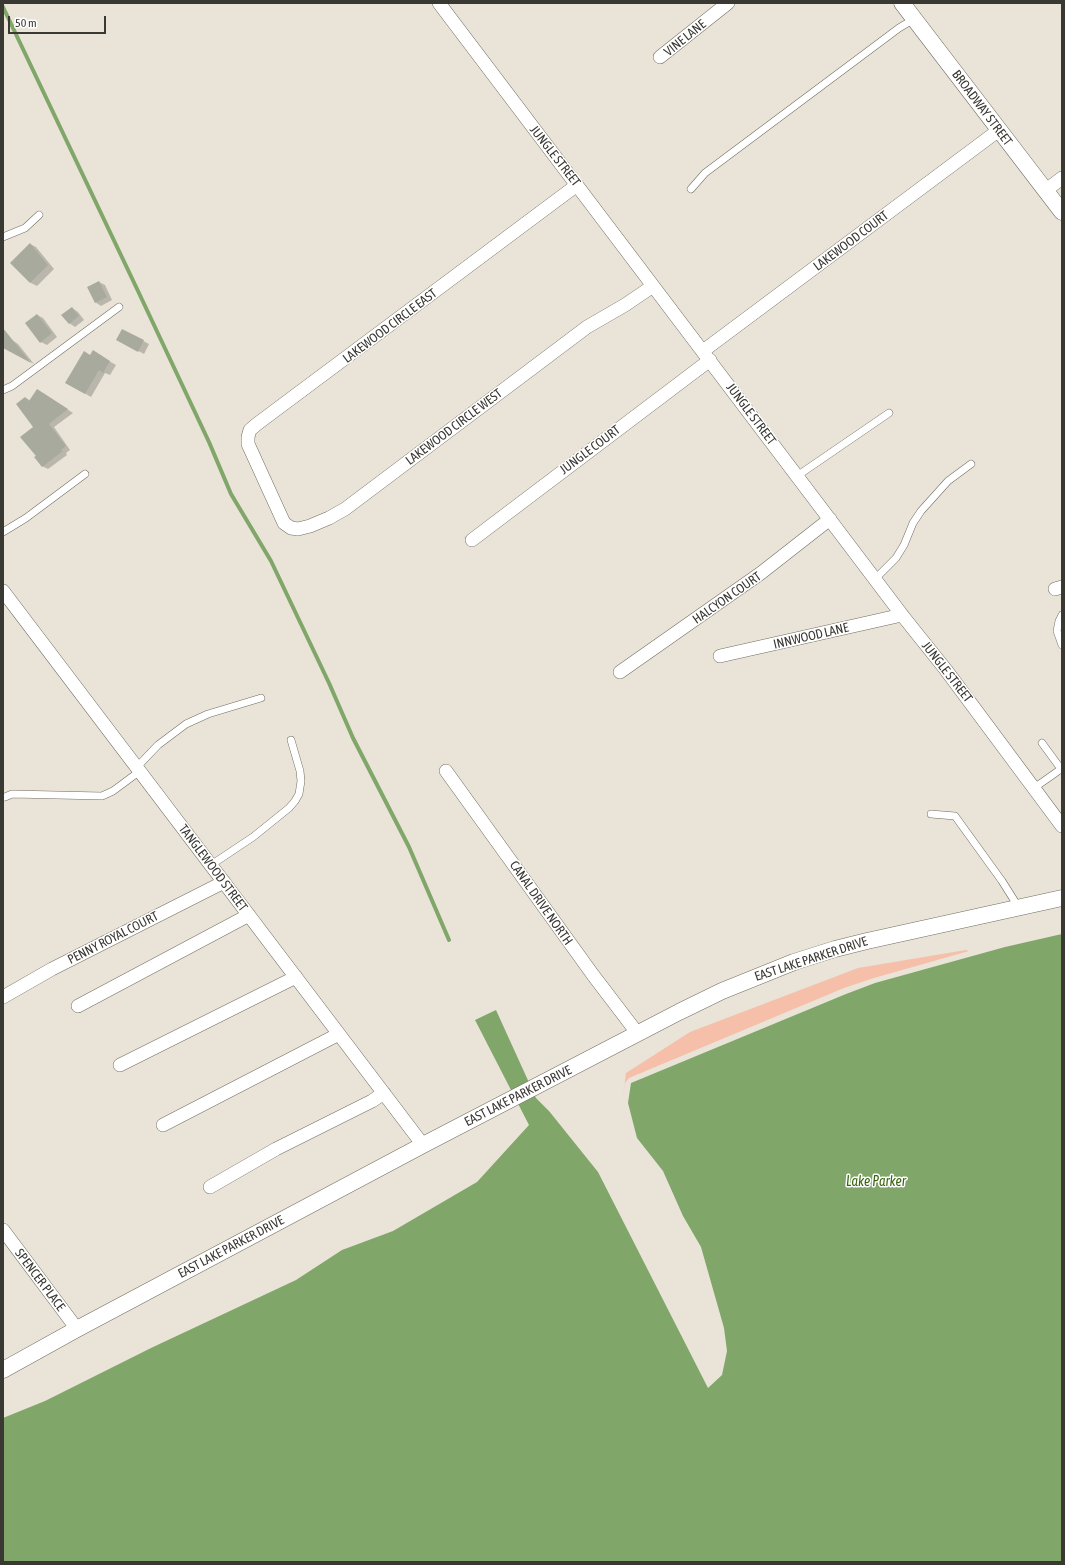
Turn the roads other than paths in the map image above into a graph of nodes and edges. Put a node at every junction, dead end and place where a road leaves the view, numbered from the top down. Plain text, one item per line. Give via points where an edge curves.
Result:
1 (439, 3) edge
2 (728, 3) edge
3 (902, 3) edge
4 (914, 19) junction
5 (660, 57) dead end
6 (999, 130) junction
7 (1062, 178) edge
8 (577, 185) junction
9 (691, 189) dead end
10 (1045, 191) junction
11 (1062, 212) edge
12 (39, 215) dead end
13 (3, 237) edge
14 (653, 286) junction
15 (119, 307) dead end
16 (706, 356) junction
17 (3, 390) edge
18 (889, 413) dead end
19 (971, 464) dead end
20 (85, 474) dead end
21 (798, 476) junction
22 (267, 485) joint
23 (830, 519) junction
24 (3, 532) edge
25 (472, 540) dead end
26 (875, 579) junction
27 (3, 591) edge
28 (902, 615) junction
29 (1062, 615) edge
30 (1062, 645) edge
31 (720, 656) dead end
32 (620, 672) dead end
33 (261, 698) dead end
34 (291, 740) dead end
35 (1042, 743) dead end
36 (138, 769) junction
37 (1061, 770) edge
38 (446, 771) dead end
39 (1034, 788) junction
40 (5, 797) dead end
41 (931, 814) dead end
42 (1062, 826) edge
43 (211, 865) junction
44 (224, 882) junction
45 (1062, 898) edge
46 (1019, 908) junction
47 (249, 916) junction
48 (296, 977) junction
49 (3, 997) edge
50 (78, 1006) dead end
51 (339, 1034) junction
52 (638, 1034) junction
53 (120, 1065) dead end
54 (384, 1093) junction
55 (163, 1125) dead end
56 (423, 1145) junction
57 (210, 1187) dead end
58 (3, 1230) edge
59 (77, 1329) junction
60 (3, 1370) edge

1 - 8 street, JUNGLE STREET
2 - 5 street, VINE LANE
3 - 4 street, BROADWAY STREET
4 - 6 street, BROADWAY STREET
4 - 9 lane via 705,173
6 - 10 street, BROADWAY STREET
6 - 16 street, LAKEWOOD COURT
7 - 10 street
8 - 14 street, JUNGLE STREET
8 - 22 street, LAKEWOOD CIRCLE EAST via 250,430 248,444
10 - 11 street, BROADWAY STREET
12 - 13 lane via 25,228
14 - 16 street, JUNGLE STREET
14 - 22 street, LAKEWOOD CIRCLE WEST via 587,327 345,509 329,518 298,529 288,527
15 - 17 lane
16 - 21 street, JUNGLE STREET
16 - 25 street, JUNGLE COURT
18 - 21 lane
19 - 26 lane via 948,481 922,511 896,558
20 - 24 lane
21 - 23 street, JUNGLE STREET
23 - 26 street, JUNGLE STREET
23 - 32 street, HALCYON COURT via 761,573
26 - 28 street, JUNGLE STREET
27 - 36 street, TANGLEWOOD STREET
28 - 31 street, INNWOOD LANE
28 - 39 street, JUNGLE STREET
29 - 30 lane via 1057,631
33 - 36 lane via 208,714 186,724 158,745
34 - 43 lane via 301,782 295,801 253,837
35 - 37 lane
36 - 40 lane via 113,791 102,796 12,794
36 - 43 street, TANGLEWOOD STREET
37 - 39 lane
38 - 52 street, CANAL DRIVE NORTH via 592,975
39 - 42 street, JUNGLE STREET
41 - 46 lane via 955,816
43 - 44 street, TANGLEWOOD STREET
44 - 47 street, TANGLEWOOD STREET
44 - 49 street, PENNY ROYAL COURT via 52,969
45 - 46 street, EAST LAKE PARKER DRIVE
46 - 52 street, EAST LAKE PARKER DRIVE via 867,940 794,962 722,991
47 - 48 street, TANGLEWOOD STREET
47 - 50 street
48 - 51 street, TANGLEWOOD STREET
48 - 53 street
51 - 54 street, TANGLEWOOD STREET
51 - 55 street
52 - 56 street, EAST LAKE PARKER DRIVE
54 - 56 street, TANGLEWOOD STREET
54 - 57 street via 276,1149
56 - 59 street, EAST LAKE PARKER DRIVE
58 - 59 street, SPENCER PLACE
59 - 60 street, EAST LAKE PARKER DRIVE

